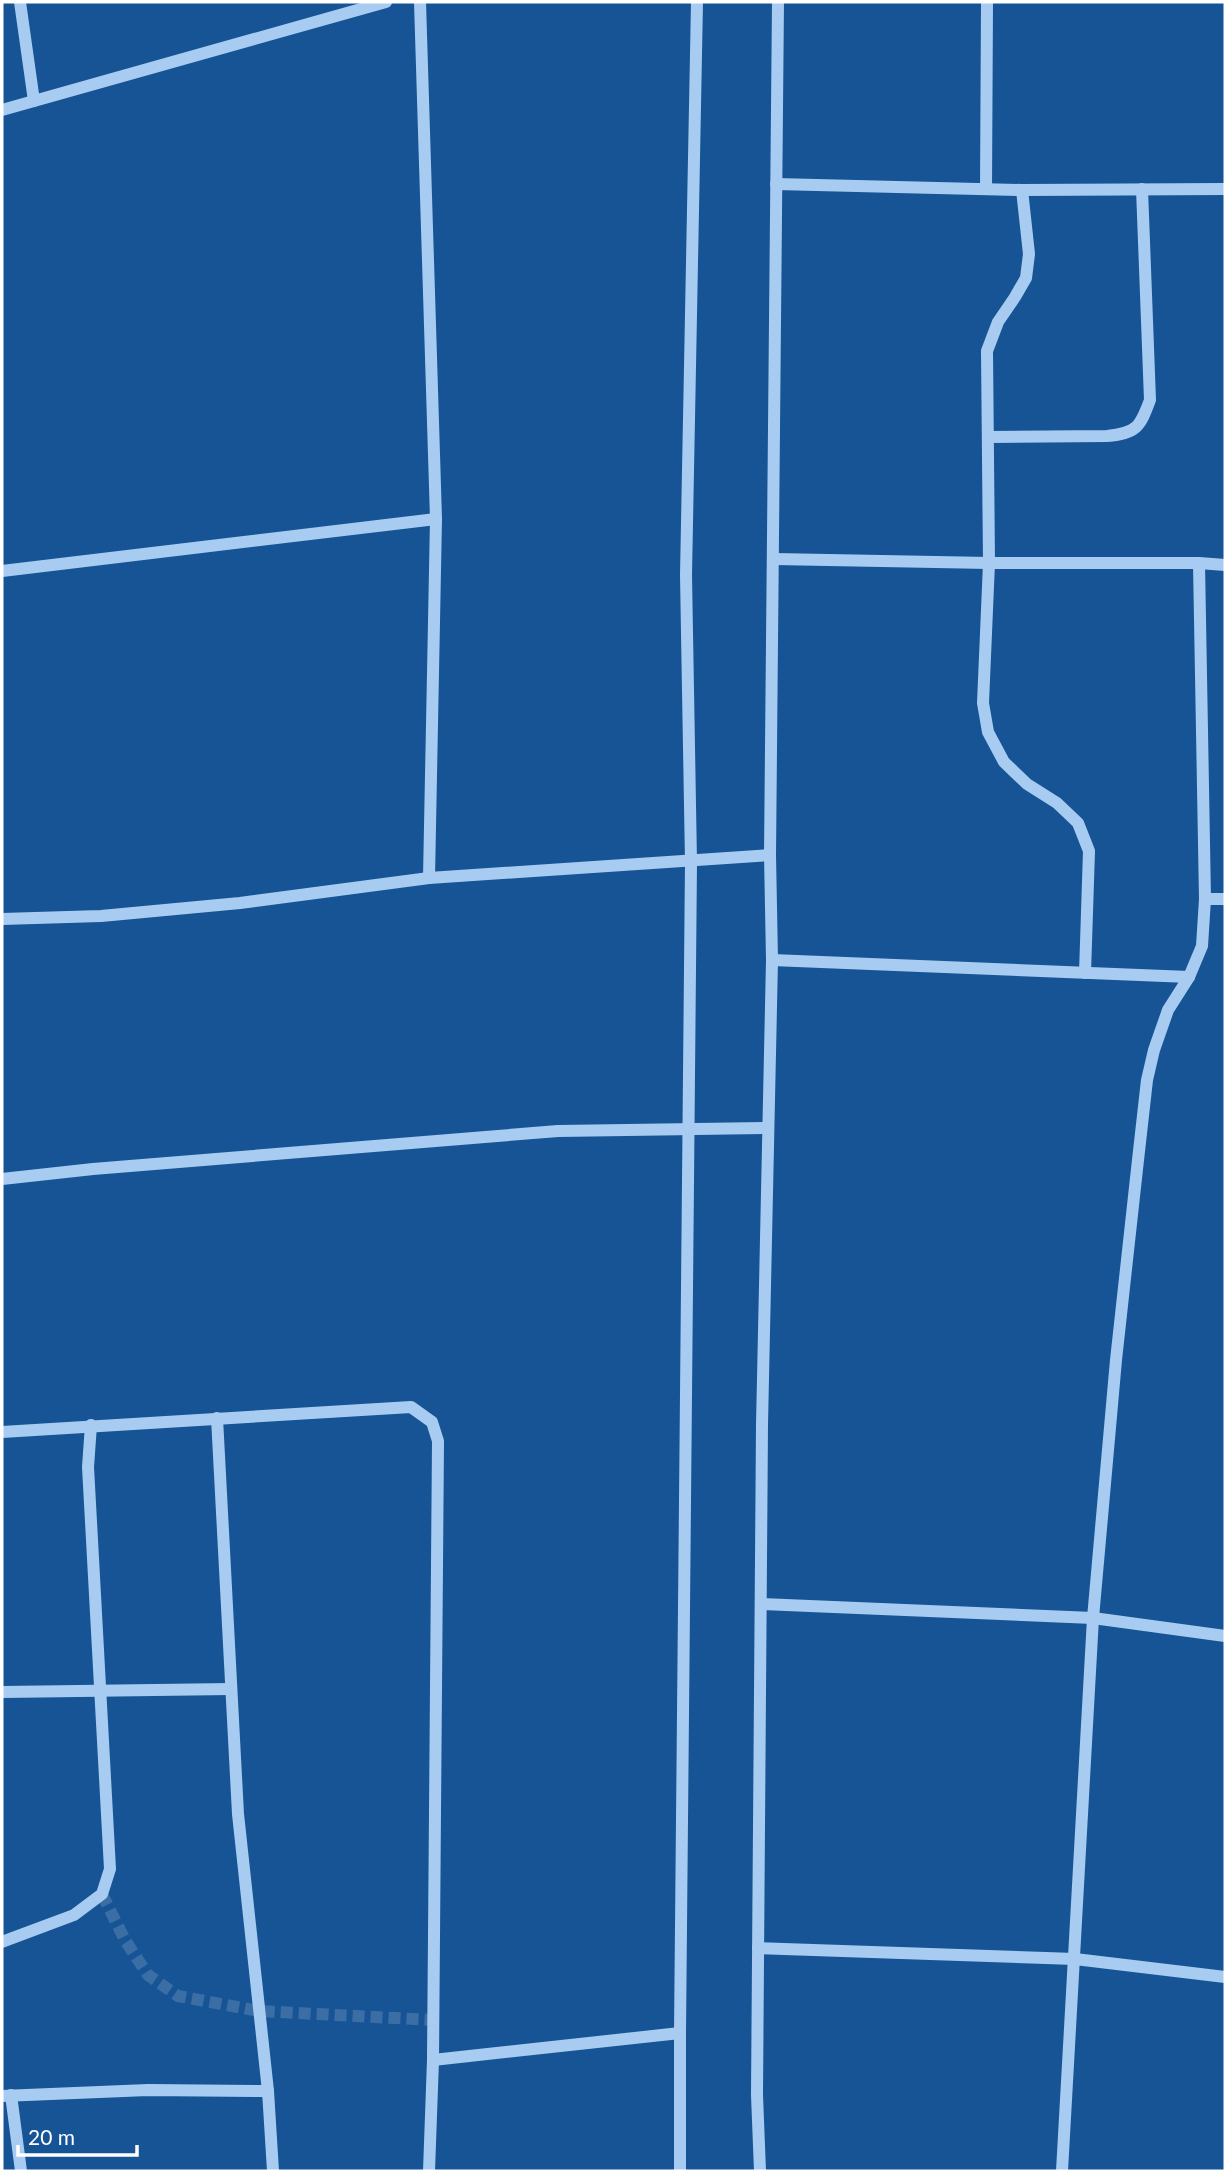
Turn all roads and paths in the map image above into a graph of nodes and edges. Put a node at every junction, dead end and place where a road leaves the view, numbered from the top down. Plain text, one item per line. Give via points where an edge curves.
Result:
1 (20, 2) edge
2 (386, 2) edge
3 (420, 2) edge
4 (697, 2) edge
5 (778, 2) edge
6 (987, 2) edge
7 (34, 101) junction
8 (2, 110) edge
9 (776, 184) junction
10 (986, 189) junction
11 (1142, 189) junction
12 (1225, 189) edge
13 (1023, 190) junction
14 (988, 437) junction
15 (436, 519) junction
16 (774, 559) junction
17 (989, 562) junction
18 (1199, 563) junction
19 (1225, 565) edge
20 (2, 571) edge
21 (770, 855) junction
22 (691, 862) junction
23 (429, 878) junction
24 (1205, 899) junction
25 (1225, 899) edge
26 (2, 919) edge
27 (772, 960) junction
28 (1085, 973) junction
29 (1189, 977) junction
30 (768, 1128) junction
31 (688, 1129) junction
32 (2, 1179) edge
33 (217, 1418) junction
34 (90, 1425) junction
35 (2, 1432) edge
36 (761, 1604) junction
37 (1093, 1618) junction
38 (1225, 1636) edge
39 (231, 1689) junction
40 (2, 1692) edge
41 (101, 1692) junction
42 (2, 1942) edge
43 (758, 1948) junction
44 (1075, 1959) junction
45 (1225, 1977) edge
46 (680, 2033) junction
47 (433, 2060) junction
48 (268, 2091) junction
49 (7, 2096) edge
50 (20, 2171) edge
51 (273, 2171) edge
52 (429, 2171) edge
53 (680, 2171) edge
54 (760, 2171) edge
55 (1062, 2171) edge

1 - 7 street
2 - 7 street
3 - 15 street
4 - 22 street via 687,575
5 - 9 street
6 - 10 street
7 - 8 street
9 - 10 street
9 - 16 street
10 - 13 street
11 - 12 street
11 - 13 street
11 - 14 street via 1150,400 1142,421 1127,434
13 - 14 street via 1029,254 1026,278 998,322 987,351
14 - 17 street
15 - 20 street
15 - 23 street
16 - 17 street
16 - 21 street
17 - 18 street
17 - 28 street via 983,703 988,732 1003,762 1078,823 1089,851
18 - 19 street
18 - 24 street
21 - 22 street
21 - 27 street
22 - 23 street
22 - 31 street
23 - 26 street via 228,904 101,916
24 - 25 street
24 - 29 street via 1202,946
27 - 28 street
27 - 30 street
28 - 29 street
29 - 37 street via 1168,1010 1147,1080
30 - 31 street
30 - 36 street
31 - 32 street via 558,1130
31 - 46 street
33 - 34 street
33 - 39 street
33 - 47 street via 411,1407 432,1422 439,1441
34 - 35 street
34 - 41 street via 88,1467
36 - 37 street
36 - 43 street
37 - 38 street
37 - 44 street
39 - 41 street
39 - 48 street via 238,1814
40 - 41 street
41 - 42 street via 110,1869 102,1894 74,1914
43 - 44 street
43 - 54 street
44 - 45 street
44 - 55 street
46 - 47 street
46 - 53 street
47 - 52 street
48 - 49 street
48 - 51 street
49 - 50 street

